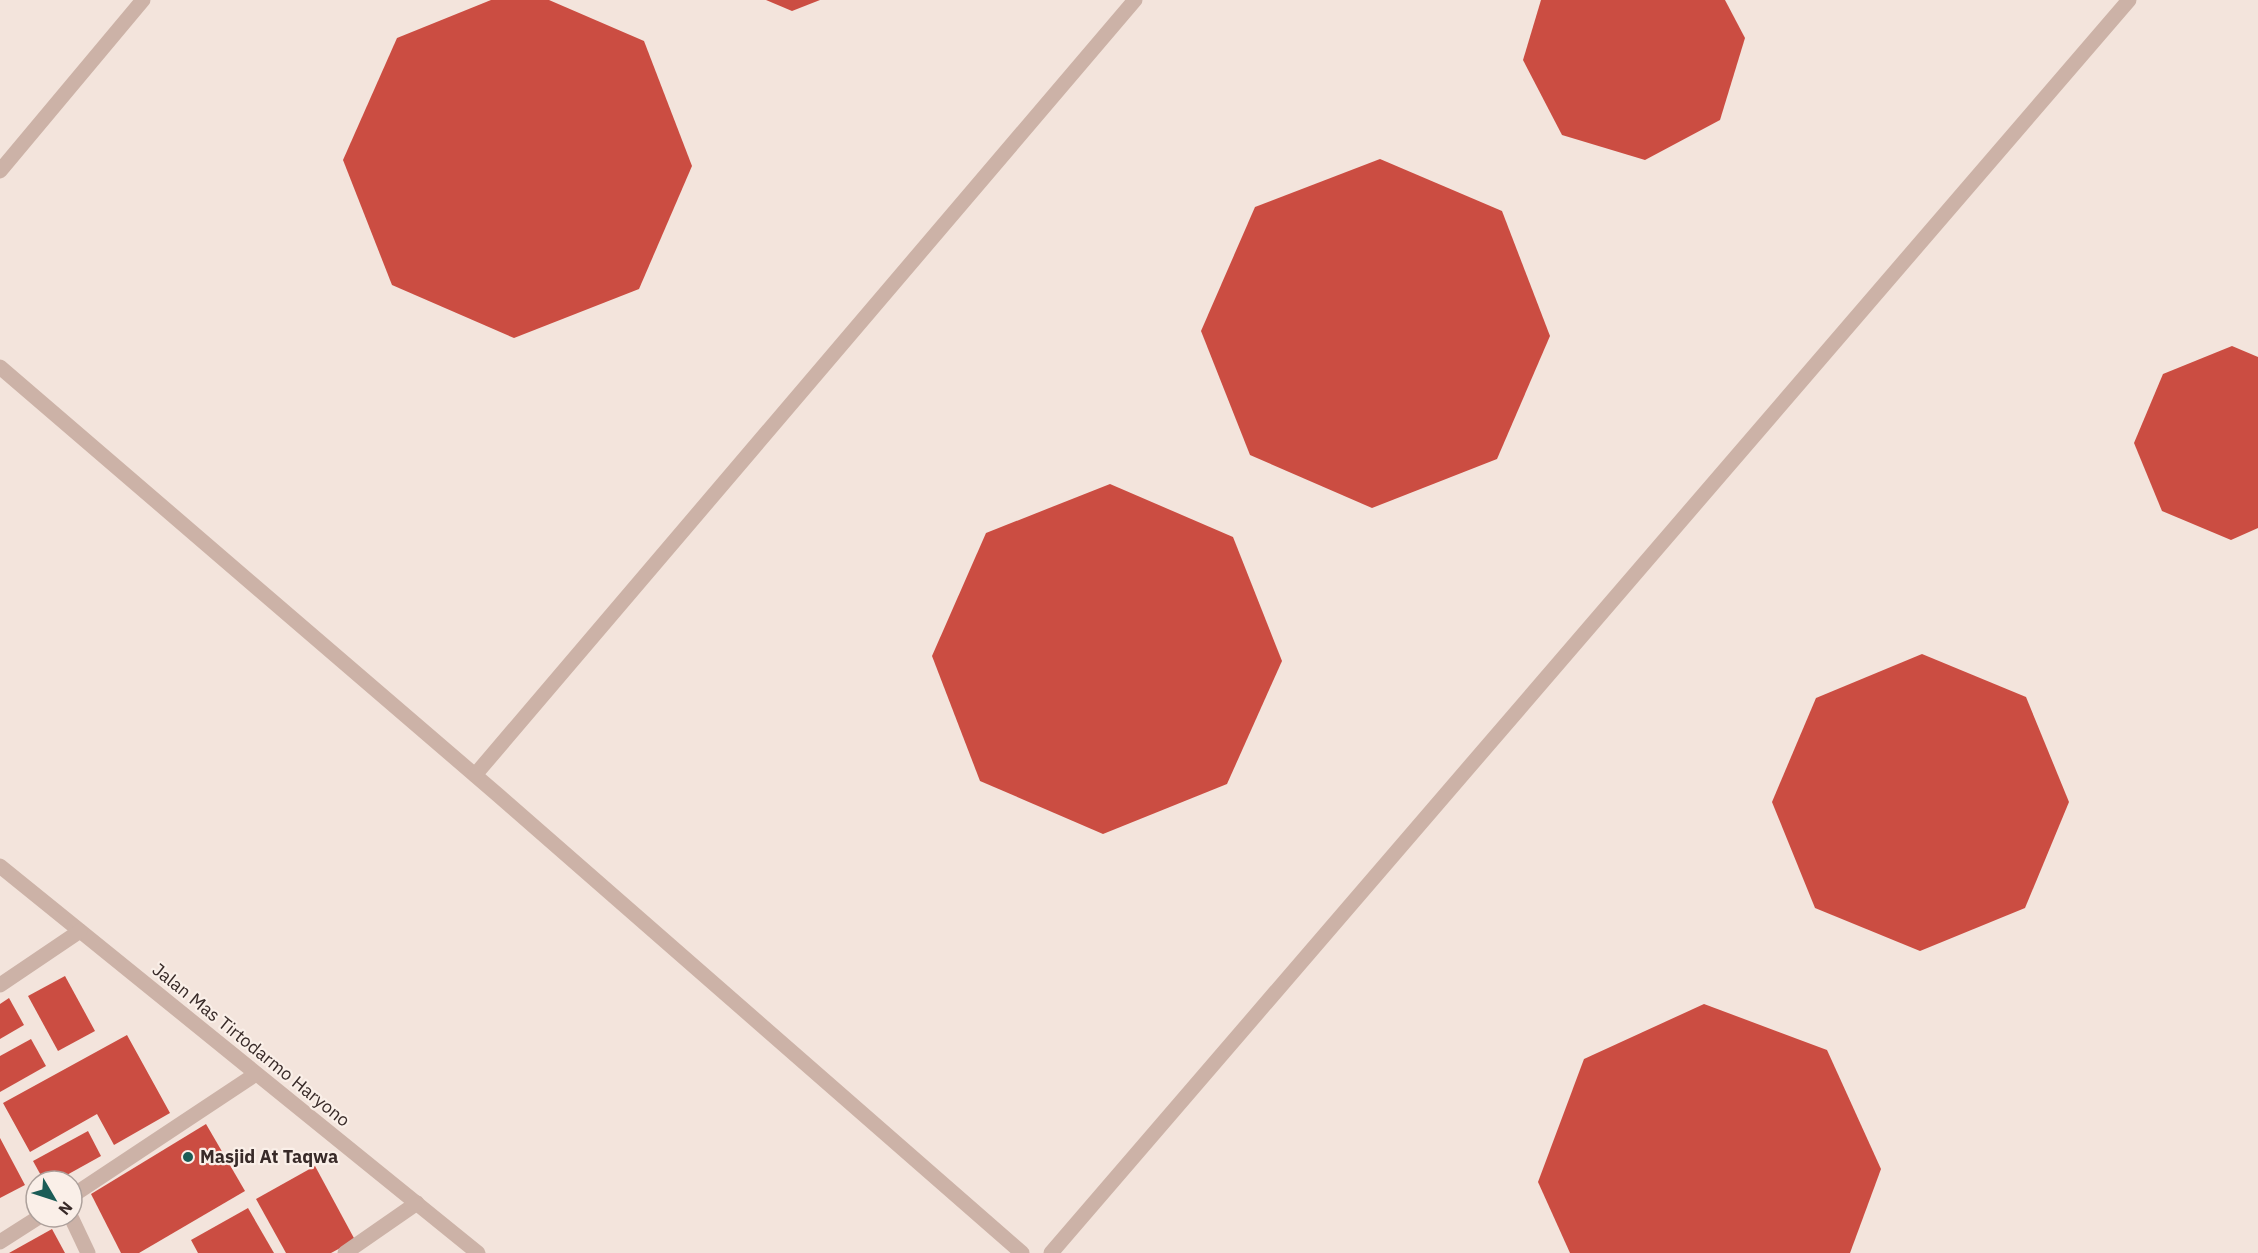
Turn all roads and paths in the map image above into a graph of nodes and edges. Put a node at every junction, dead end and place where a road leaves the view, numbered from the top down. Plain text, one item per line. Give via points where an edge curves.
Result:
1 (142, 0) edge
2 (1135, 0) edge
3 (2129, 0) edge
4 (0, 171) edge
5 (0, 367) edge
6 (475, 775) junction
7 (0, 866) edge
8 (80, 931) junction
9 (0, 985) edge
10 (256, 1074) junction
11 (84, 1188) edge
12 (417, 1203) junction
13 (24, 1227) edge
14 (77, 1229) edge
15 (0, 1242) edge
16 (88, 1253) edge
17 (345, 1253) edge
18 (478, 1253) edge
19 (1022, 1253) edge
20 (1052, 1253) edge

1 - 4 street
2 - 6 street
3 - 20 street
5 - 6 street
6 - 19 street
7 - 8 street, Jalan Mas Tirtodarmo Haryono
8 - 9 street
8 - 10 street, Jalan Mas Tirtodarmo Haryono
10 - 11 street
10 - 12 street, Jalan Mas Tirtodarmo Haryono
12 - 17 street
12 - 18 street, Jalan Mas Tirtodarmo Haryono
13 - 15 street
14 - 16 street

